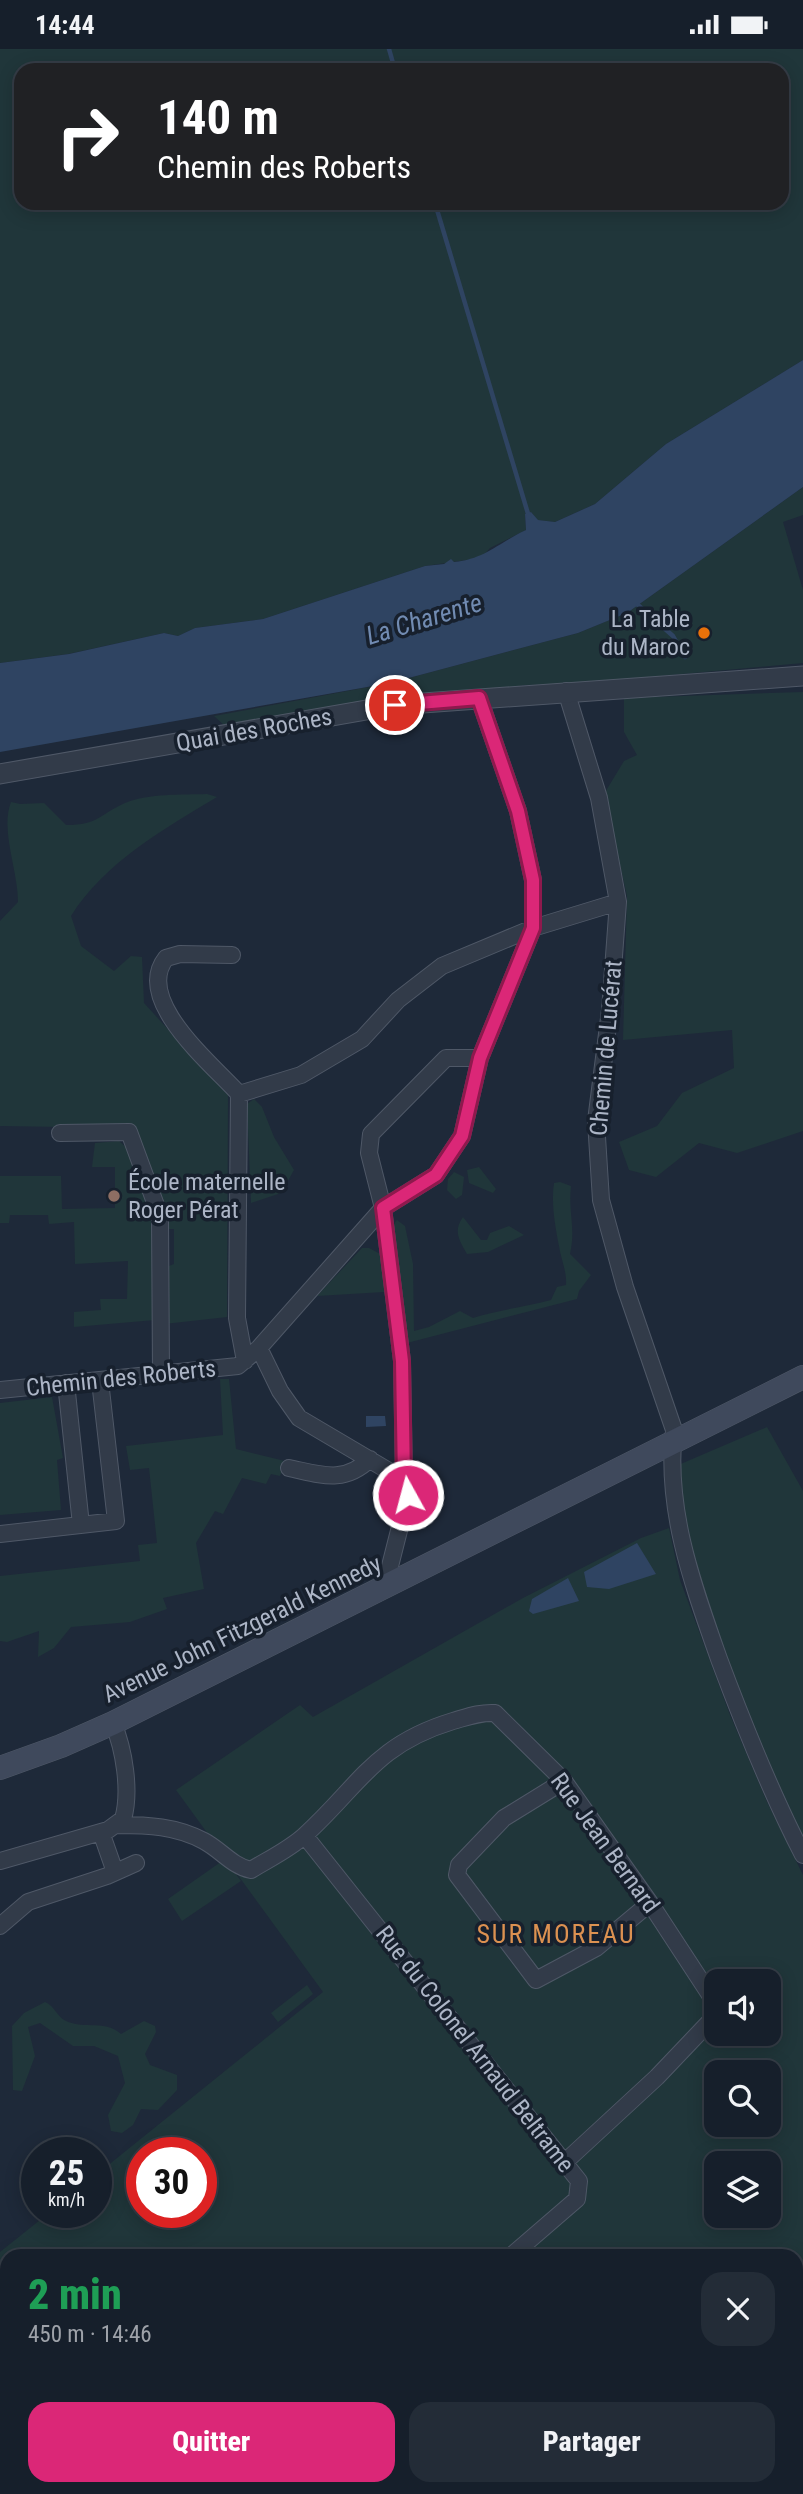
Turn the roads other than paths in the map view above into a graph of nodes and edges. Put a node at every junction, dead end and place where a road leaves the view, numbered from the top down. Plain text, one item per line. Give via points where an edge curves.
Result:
1 (803, 676) edge
2 (566, 691) junction
3 (479, 698) junction
4 (0, 774) edge
5 (618, 902) junction
6 (533, 928) junction
7 (232, 955) dead end
8 (480, 1058) junction
9 (239, 1094) junction
10 (60, 1133) dead end
11 (383, 1208) junction
12 (259, 1347) junction
13 (245, 1361) junction
14 (161, 1374) junction
15 (803, 1377) edge
16 (100, 1381) junction
17 (66, 1383) junction
18 (0, 1390) edge
19 (673, 1442) junction
20 (370, 1459) junction
21 (289, 1468) dead end
22 (404, 1480) junction
23 (81, 1525) junction
24 (0, 1534) edge
25 (392, 1583) junction
26 (113, 1723) junction
27 (0, 1768) edge
28 (564, 1781) junction
29 (117, 1825) junction
30 (101, 1832) junction
31 (305, 1836) junction
32 (803, 1855) edge
33 (0, 1861) edge
34 (136, 1863) dead end
35 (115, 1872) junction
36 (650, 1903) junction
37 (0, 1926) edge
38 (704, 1986) edge
39 (704, 2028) edge
40 (566, 2161) junction
41 (519, 2249) edge

1 - 2 street, Quai des Roches
2 - 3 street, Quai des Roches
2 - 5 street, Chemin de Lucérat via 599,797
3 - 4 street, Quai des Roches via 395,705
3 - 6 street, Chemin des Roberts via 518,811 533,880
5 - 6 street
5 - 19 street, Chemin de Lucérat via 596,1121 601,1200 674,1430
6 - 8 street, Chemin des Roberts
6 - 9 street via 442,966 398,1000 362,1039 301,1075
7 - 9 street via 166,958 156,977 168,1015
8 - 11 street, Chemin des Roberts via 456,1146 436,1175
8 - 11 street via 446,1058 371,1134 369,1153
9 - 13 street via 237,1318
10 - 14 street via 129,1132 160,1216
11 - 12 street, Chemin des Roberts
11 - 22 street via 402,1361
12 - 13 street, Chemin des Roberts
12 - 20 street via 299,1418
13 - 14 street, Chemin des Roberts via 238,1366
14 - 16 street, Chemin des Roberts
15 - 19 main road, Avenue John Fitzgerald Kennedy
16 - 17 street, Chemin des Roberts
16 - 23 street via 116,1521
17 - 18 street, Chemin des Roberts
17 - 23 street
19 - 25 main road, Avenue John Fitzgerald Kennedy
19 - 32 street, Chemin de Lucérat via 681,1542 700,1605 749,1739
20 - 21 street via 358,1472 345,1476
20 - 22 street
22 - 25 street via 408,1495 388,1574
23 - 24 street
25 - 26 main road, Avenue John Fitzgerald Kennedy
26 - 27 main road, Avenue John Fitzgerald Kennedy
26 - 29 street via 126,1794 123,1819
28 - 31 street, Rue Jean Bernard via 495,1713 483,1712 429,1728 396,1746 363,1772
28 - 36 street, Rue Jean Bernard
28 - 36 street via 504,1818 459,1865 457,1875 536,1980 596,1948
29 - 30 street
29 - 31 street, Rue Jean Bernard via 168,1827 206,1842 240,1868 251,1870
30 - 33 street
30 - 35 street
31 - 40 street, Rue du Colonel Arnaud Beltrame
34 - 35 street
35 - 37 street via 28,1902
36 - 38 street, Rue Jean Bernard
39 - 40 street
40 - 41 street, Rue du Colonel Arnaud Beltrame via 579,2181 577,2199

